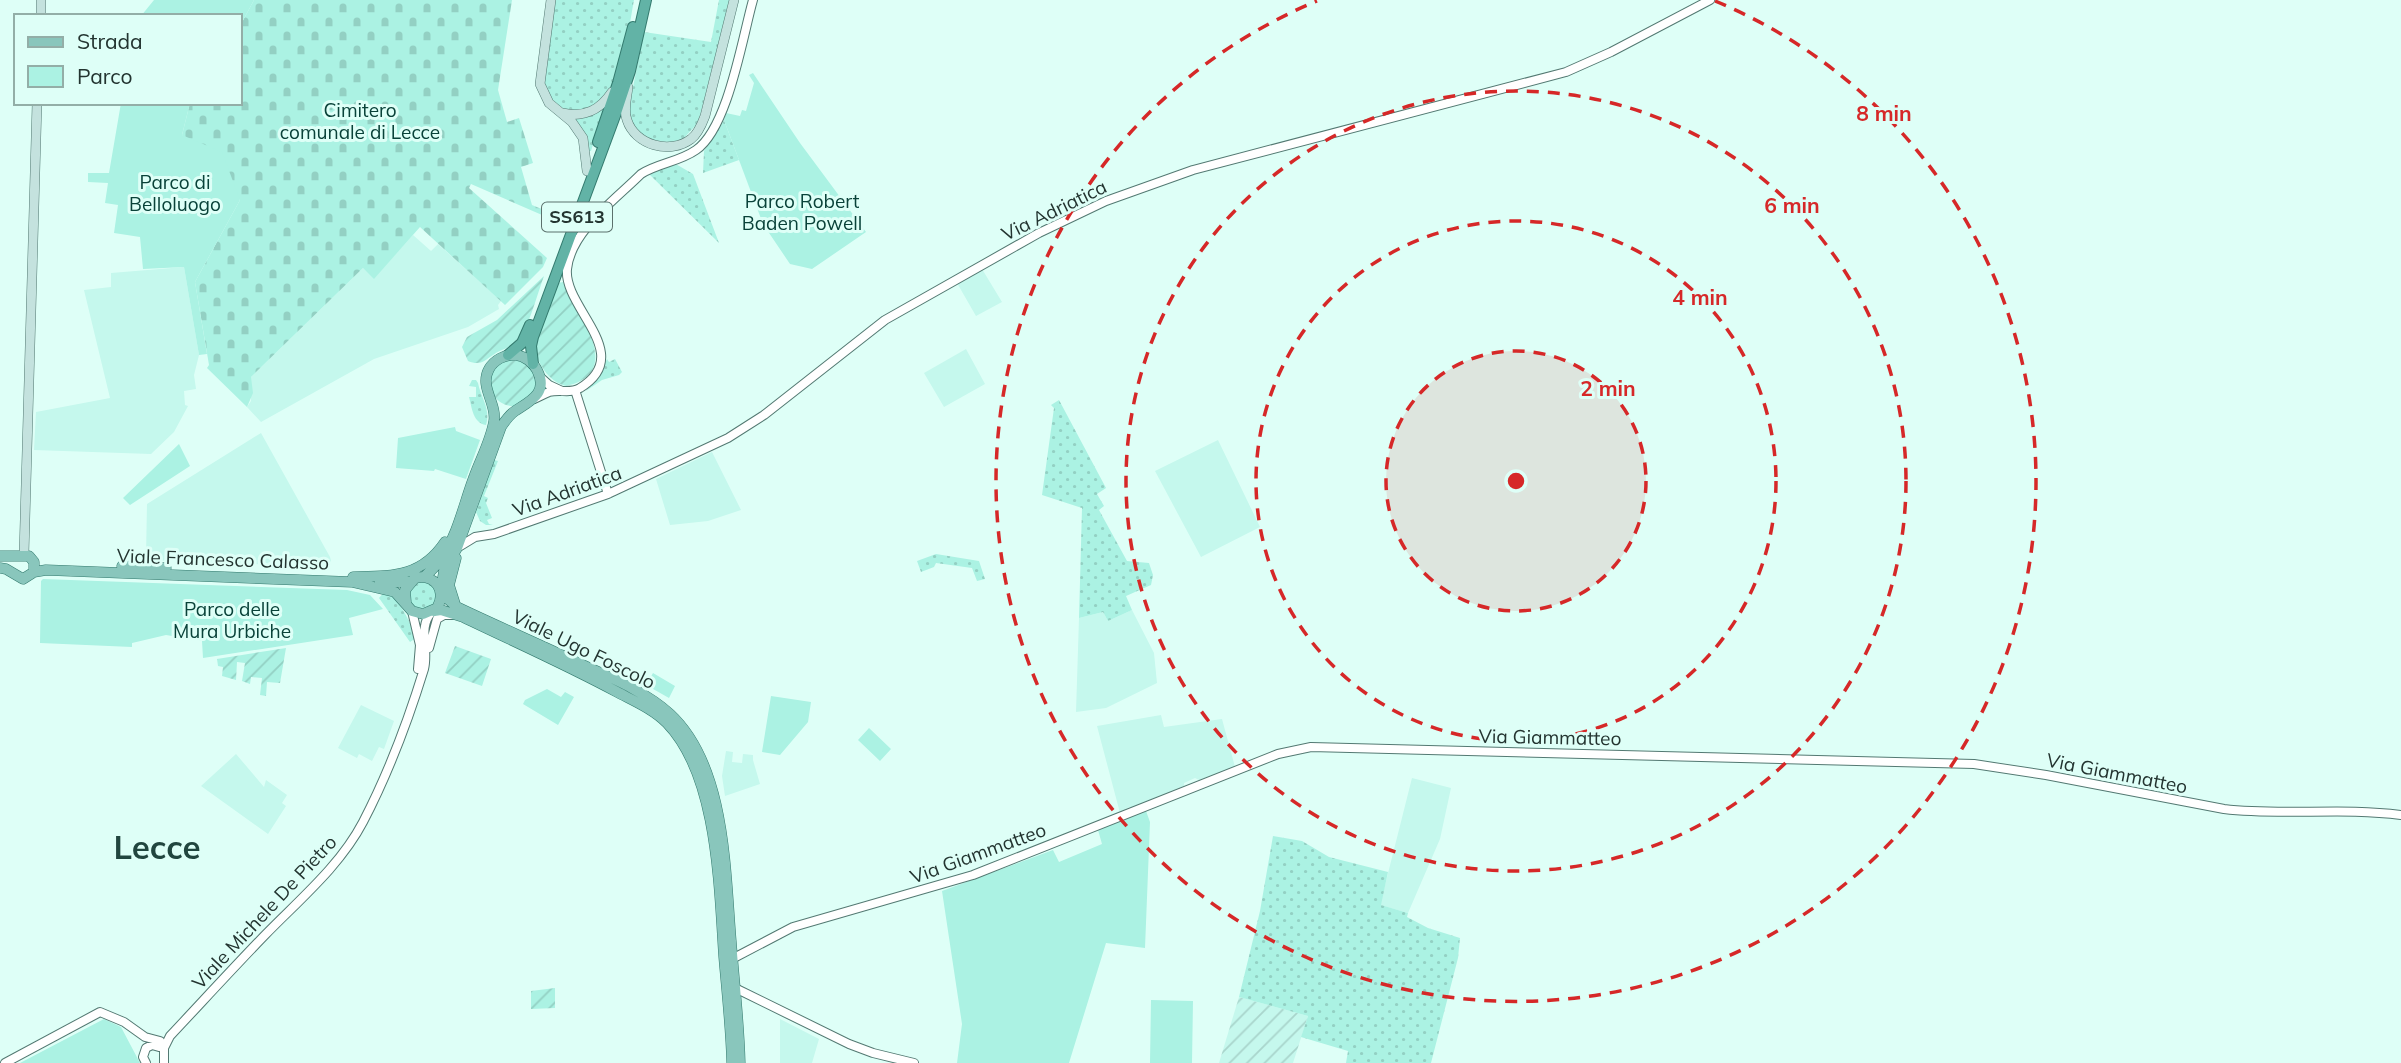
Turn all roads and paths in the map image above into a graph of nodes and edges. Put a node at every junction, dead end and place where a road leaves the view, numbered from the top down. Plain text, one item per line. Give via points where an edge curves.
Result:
1 (551, 0) edge
2 (639, 0) edge
3 (646, 0) edge
4 (734, 0) edge
5 (752, 0) edge
6 (1710, 0) edge
7 (630, 71) junction
8 (618, 83) junction
9 (37, 105) edge
10 (561, 113) junction
11 (587, 171) junction
12 (508, 355) junction
13 (533, 364) junction
14 (539, 376) junction
15 (575, 390) junction
16 (562, 391) junction
17 (491, 399) junction
18 (534, 399) junction
19 (517, 409) junction
20 (608, 494) junction
21 (457, 548) junction
22 (20, 555) junction
23 (0, 556) edge
24 (34, 567) junction
25 (0, 568) edge
26 (12, 573) junction
27 (415, 577) junction
28 (441, 591) junction
29 (409, 606) junction
30 (457, 607) junction
31 (432, 612) junction
32 (467, 619) junction
33 (426, 658) junction
34 (388, 765) junction
35 (2401, 815) edge
36 (729, 961) junction
37 (735, 988) junction
38 (170, 1036) junction
39 (155, 1044) junction
40 (162, 1059) edge
41 (5, 1063) edge
42 (146, 1063) edge
43 (732, 1063) edge
44 (740, 1063) edge
45 (914, 1063) edge

1 - 10 main road via 540,85 549,103
2 - 8 highway
3 - 7 highway
4 - 7 main road via 705,116 691,139 663,146 636,135 625,110
5 - 15 street via 721,117 708,139 690,154 641,174 576,239 567,268 568,283 599,343 601,359 589,382
6 - 20 street, Via Adriatica via 1557,75 1193,170 1106,201 1039,233 885,320 742,430
7 - 13 highway, SS613 via 530,346
8 - 10 main road via 596,110
8 - 11 highway
9 - 22 main road
10 - 11 main road via 583,138
11 - 12 highway, SS613 via 527,335
12 - 13 main road
12 - 17 main road via 494,363 486,377
13 - 14 main road
14 - 16 street
14 - 18 main road
15 - 16 street
15 - 20 street
16 - 18 street
17 - 19 main road via 504,408
17 - 27 main road via 494,422 459,519
18 - 19 main road
19 - 21 main road via 501,427
20 - 21 street, Via Adriatica via 475,537
21 - 28 main road via 444,571
21 - 30 main road via 449,585
22 - 23 main road
22 - 24 main road
22 - 26 main road via 11,564
24 - 26 main road via 23,579
24 - 27 main road, Viale Francesco Calasso
24 - 29 main road, Viale Francesco Calasso via 344,581 390,590
25 - 26 main road
27 - 28 main road via 432,579
27 - 29 main road via 404,594
28 - 30 main road, Viale Ugo Foscolo
28 - 31 main road via 440,603
29 - 31 main road via 419,614
29 - 34 street, Viale Michele De Pietro via 420,659
30 - 36 main road, Viale Ugo Foscolo via 612,679 653,701 683,727 707,776 718,814
31 - 32 main road, Viale Ugo Foscolo
31 - 33 street, Viale Michele De Pietro via 425,619
32 - 33 street via 444,615 437,619
32 - 36 main road, Viale Ugo Foscolo via 650,710 678,736 708,807
33 - 34 street, Viale Michele De Pietro
34 - 38 street, Viale Michele De Pietro via 361,826 343,853
35 - 36 street, Via Giammatteo via 2343,810 2246,812 1974,764 1311,747 1278,754 973,875 793,928
36 - 37 main road
36 - 43 main road
37 - 44 main road
37 - 45 street via 849,1044
38 - 39 street, Viale Michele De Pietro
38 - 40 street, Viale Michele De Pietro
39 - 40 street
39 - 41 street via 100,1012
39 - 42 street via 144,1051

